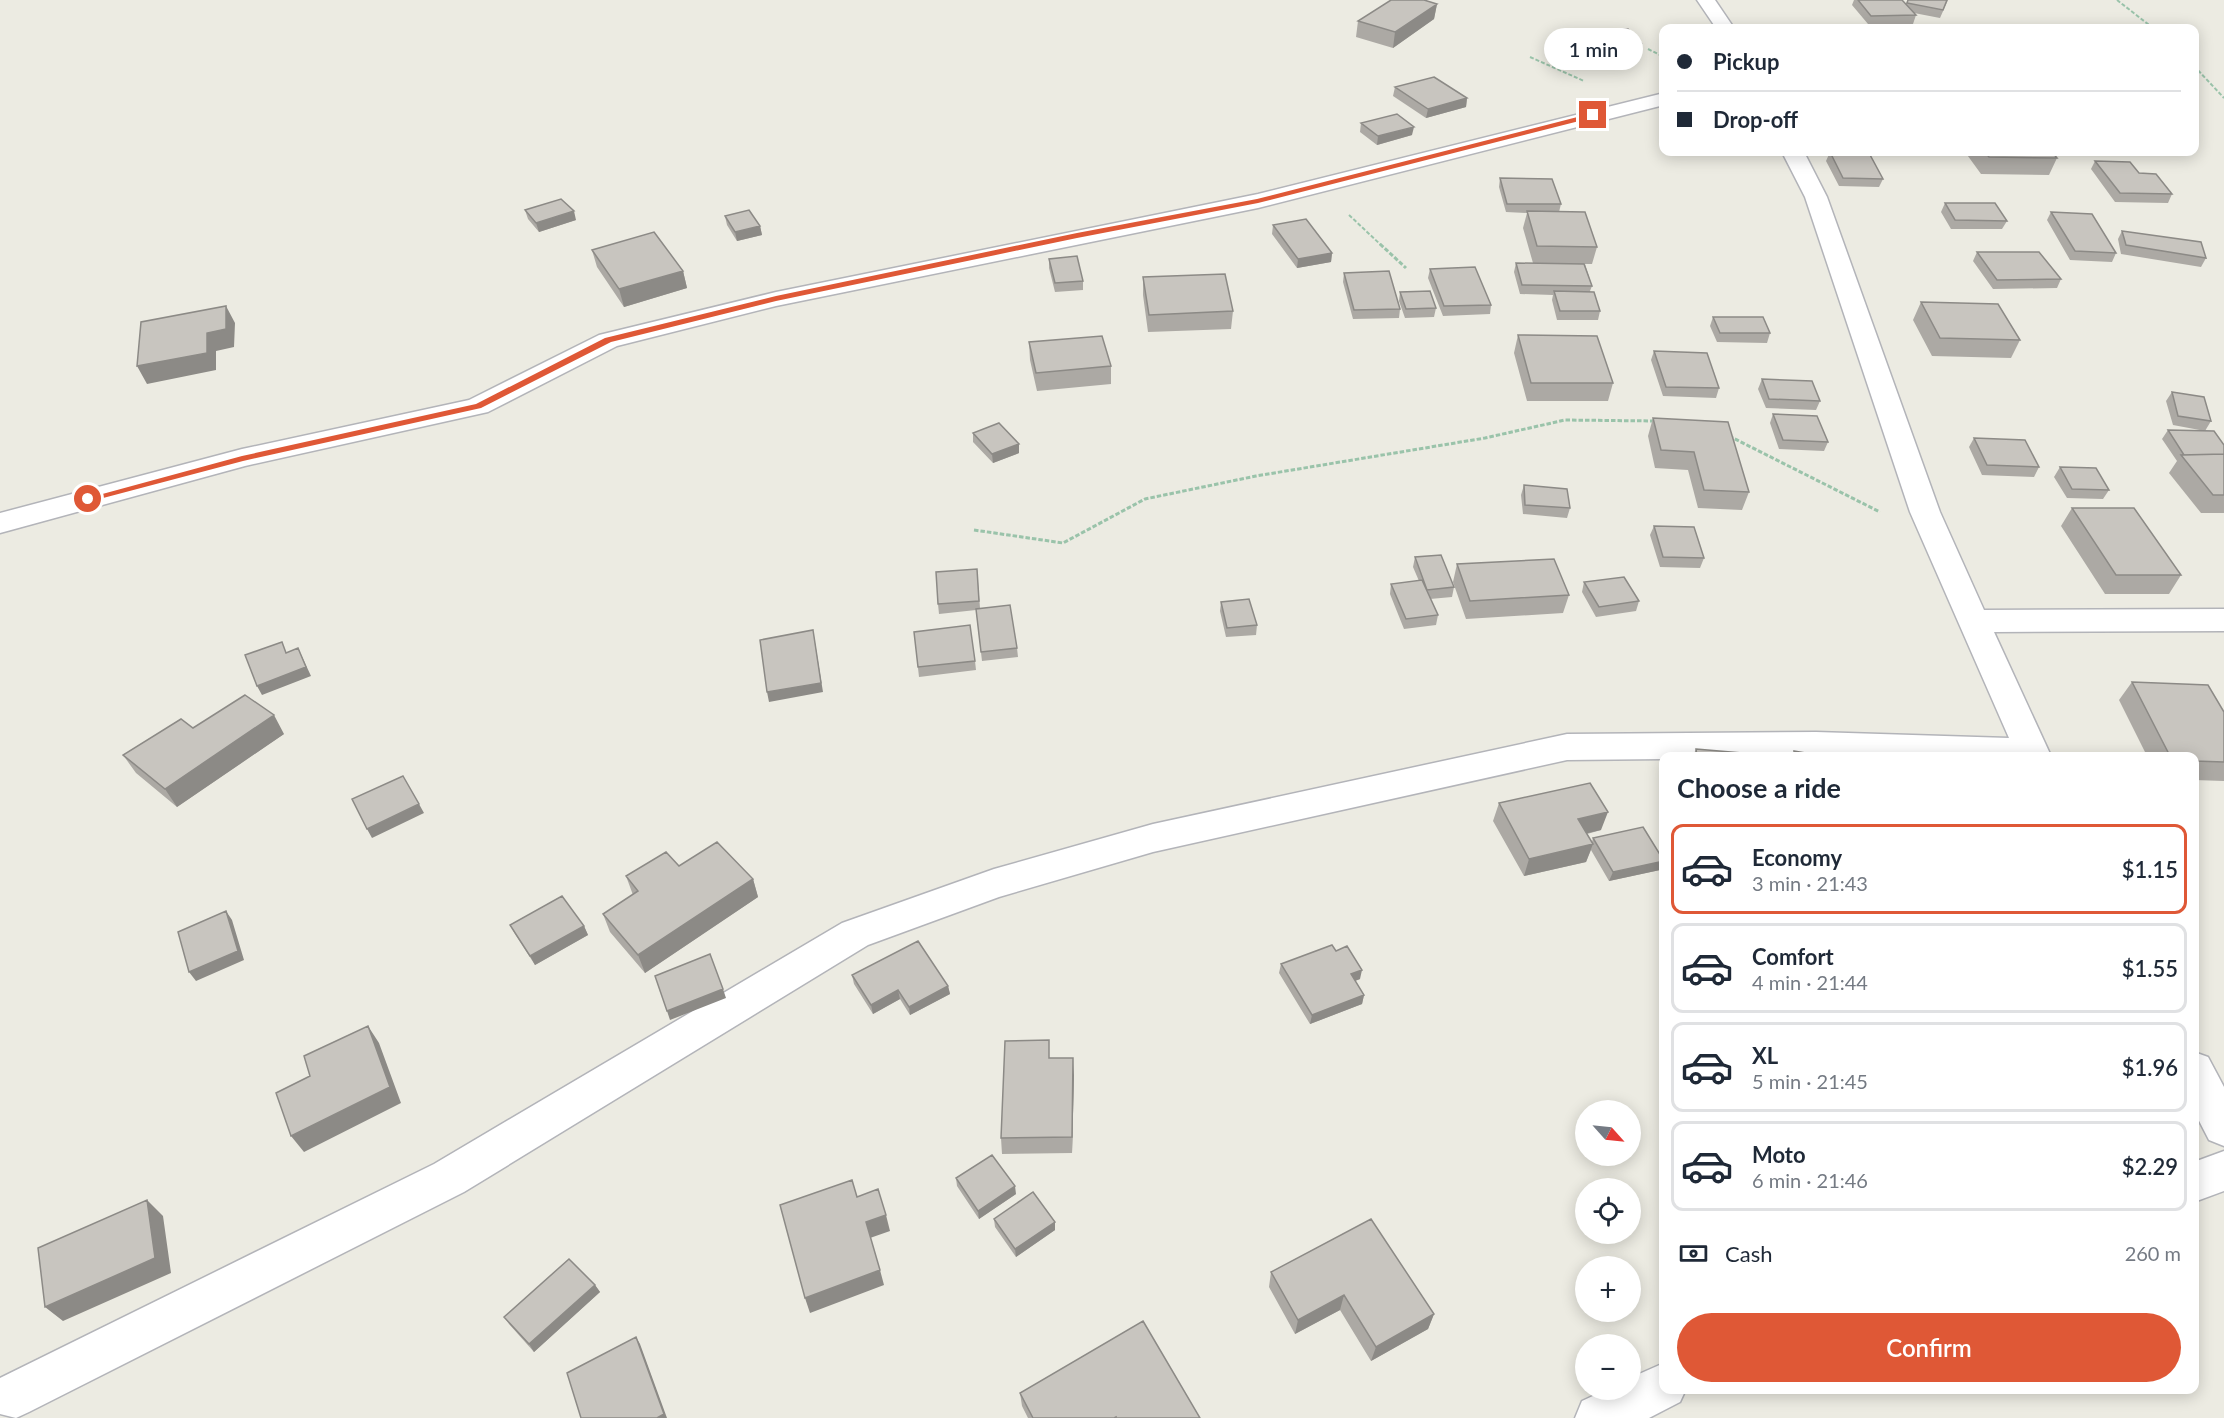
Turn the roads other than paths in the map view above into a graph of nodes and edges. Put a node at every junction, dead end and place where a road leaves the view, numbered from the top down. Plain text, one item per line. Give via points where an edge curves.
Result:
1 (1706, 0) edge
2 (1722, 24) edge
3 (1659, 100) edge
4 (1795, 156) edge
5 (0, 523) edge
6 (2224, 620) edge
7 (1974, 621) junction
8 (2005, 752) edge
9 (2032, 752) edge
10 (2199, 1080) edge
11 (2224, 1127) edge
12 (2224, 1171) edge
13 (2199, 1180) edge
14 (1659, 1388) edge
15 (13, 1396) dead end
16 (1599, 1418) edge

1 - 2 street
3 - 5 street via 1258,201 776,299 608,340 478,406 242,458
4 - 7 street via 1816,197 1925,512
6 - 7 street
7 - 9 street
8 - 15 street via 1816,745 1567,747 1153,838 994,885 855,934 449,1178
10 - 11 street
12 - 13 street
14 - 16 street

